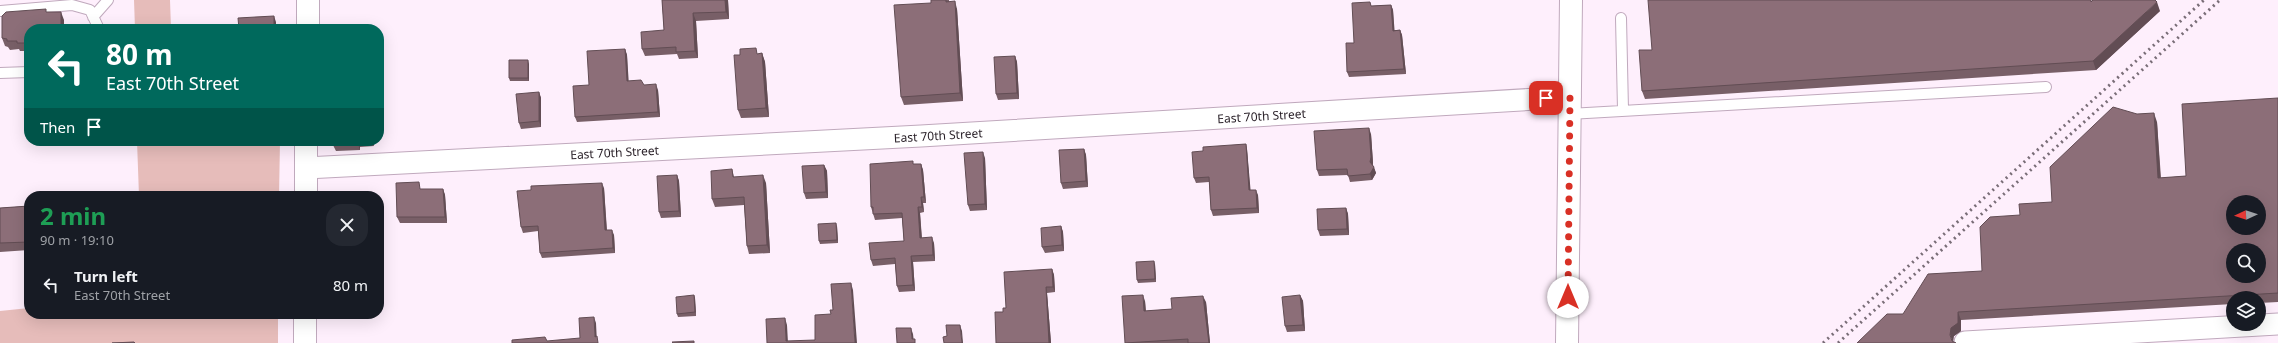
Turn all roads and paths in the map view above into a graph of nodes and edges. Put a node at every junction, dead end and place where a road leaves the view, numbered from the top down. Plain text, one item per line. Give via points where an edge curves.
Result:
1 (108, 0) edge
2 (308, 0) edge
3 (1571, 0) edge
4 (0, 11) edge
5 (93, 17) junction
6 (1620, 18) dead end
7 (96, 24) edge
8 (308, 24) edge
9 (24, 72) edge
10 (0, 73) edge
11 (2046, 87) dead end
12 (1569, 105) junction
13 (1623, 110) junction
14 (306, 146) edge
15 (306, 168) junction
16 (306, 191) edge
17 (306, 319) edge
18 (2278, 324) edge
19 (1965, 342) dead end
20 (305, 343) edge
21 (1567, 343) edge

1 - 5 lane
2 - 8 street
3 - 12 street
4 - 5 lane via 72,5 90,10
5 - 7 lane
6 - 13 lane
9 - 10 lane
11 - 13 lane
12 - 13 lane
12 - 15 street, East 70th Street
12 - 21 street
14 - 15 street
15 - 16 street
17 - 20 street
18 - 19 street

